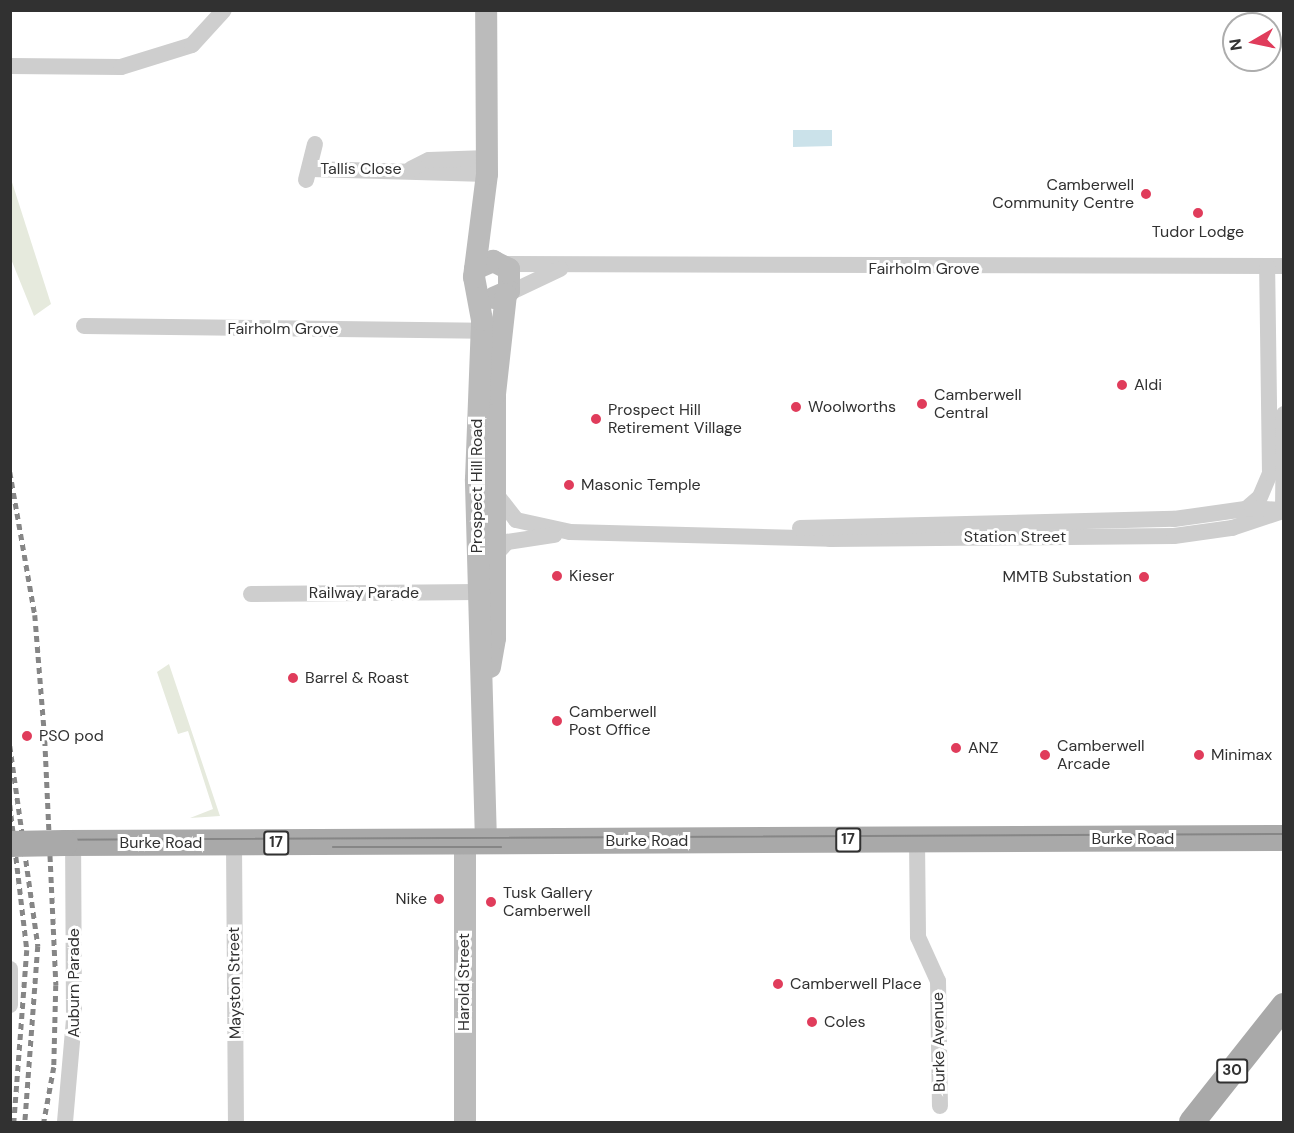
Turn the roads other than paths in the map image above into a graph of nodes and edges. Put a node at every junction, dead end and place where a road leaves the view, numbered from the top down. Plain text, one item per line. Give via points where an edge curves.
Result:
1 (224, 10) edge
2 (486, 10) edge
3 (10, 66) edge
4 (315, 144) dead end
5 (487, 166) junction
6 (502, 263) junction
7 (1275, 266) edge
8 (564, 267) junction
9 (476, 279) junction
10 (506, 294) junction
11 (84, 326) dead end
12 (491, 327) junction
13 (1275, 391) edge
14 (1278, 412) edge
15 (485, 461) junction
16 (495, 491) junction
17 (1245, 509) junction
18 (1283, 511) edge
19 (1218, 522) junction
20 (495, 523) junction
21 (524, 523) junction
22 (570, 532) junction
23 (486, 557) junction
24 (486, 592) junction
25 (251, 594) dead end
26 (1284, 838) edge
27 (917, 840) junction
28 (475, 842) junction
29 (69, 843) junction
30 (234, 843) junction
31 (10, 844) edge
32 (10, 969) edge
33 (10, 1005) edge
34 (1284, 1006) edge
35 (940, 1106) dead end
36 (65, 1122) edge
37 (236, 1122) edge
38 (465, 1122) edge
39 (1192, 1122) edge

1 - 3 street via 192,45 121,66
2 - 5 main road, Prospect Hill Road
4 - 5 street, Tallis Close via 308,174
5 - 6 main road, Prospect Hill Road
5 - 9 main road, Prospect Hill Road
6 - 8 street, Fairholm Grove
6 - 9 main road via 489,261
6 - 10 main road via 511,276
7 - 8 street, Fairholm Grove
7 - 13 street
8 - 10 street, Fairholm Grove
9 - 10 main road via 490,298
9 - 12 main road, Prospect Hill Road
10 - 12 main road, Prospect Hill Road
11 - 12 street, Fairholm Grove
12 - 15 main road, Prospect Hill Road
13 - 14 street
14 - 17 street via 1269,478 1259,500
14 - 18 street
15 - 16 main road, Prospect Hill Road
15 - 23 main road, Prospect Hill Road
16 - 20 main road, Prospect Hill Road
16 - 21 street, Station Street via 502,508
17 - 18 street, Station Street
17 - 19 street, Station Street
18 - 19 street, Station Street
19 - 22 street, Station Street via 1137,528 744,534
20 - 21 street, Station Street
20 - 23 main road via 486,531
21 - 22 street, Station Street
22 - 23 street, Station Street via 507,542
23 - 24 main road, Prospect Hill Road
24 - 25 street, Railway Parade
24 - 28 main road, Prospect Hill Road via 486,684
26 - 27 main road, Burke Road / 17
27 - 28 main road, Burke Road / 17
27 - 35 street, Burke Avenue via 918,937 938,981
28 - 30 main road, Burke Road / 17
28 - 38 main road, Harold Street
29 - 30 main road, Burke Road / 17
29 - 31 main road, Burke Road / 17, bridge
29 - 36 street, Auburn Parade via 74,1019
30 - 37 street, Mayston Street
32 - 33 street
34 - 39 main road, 30

